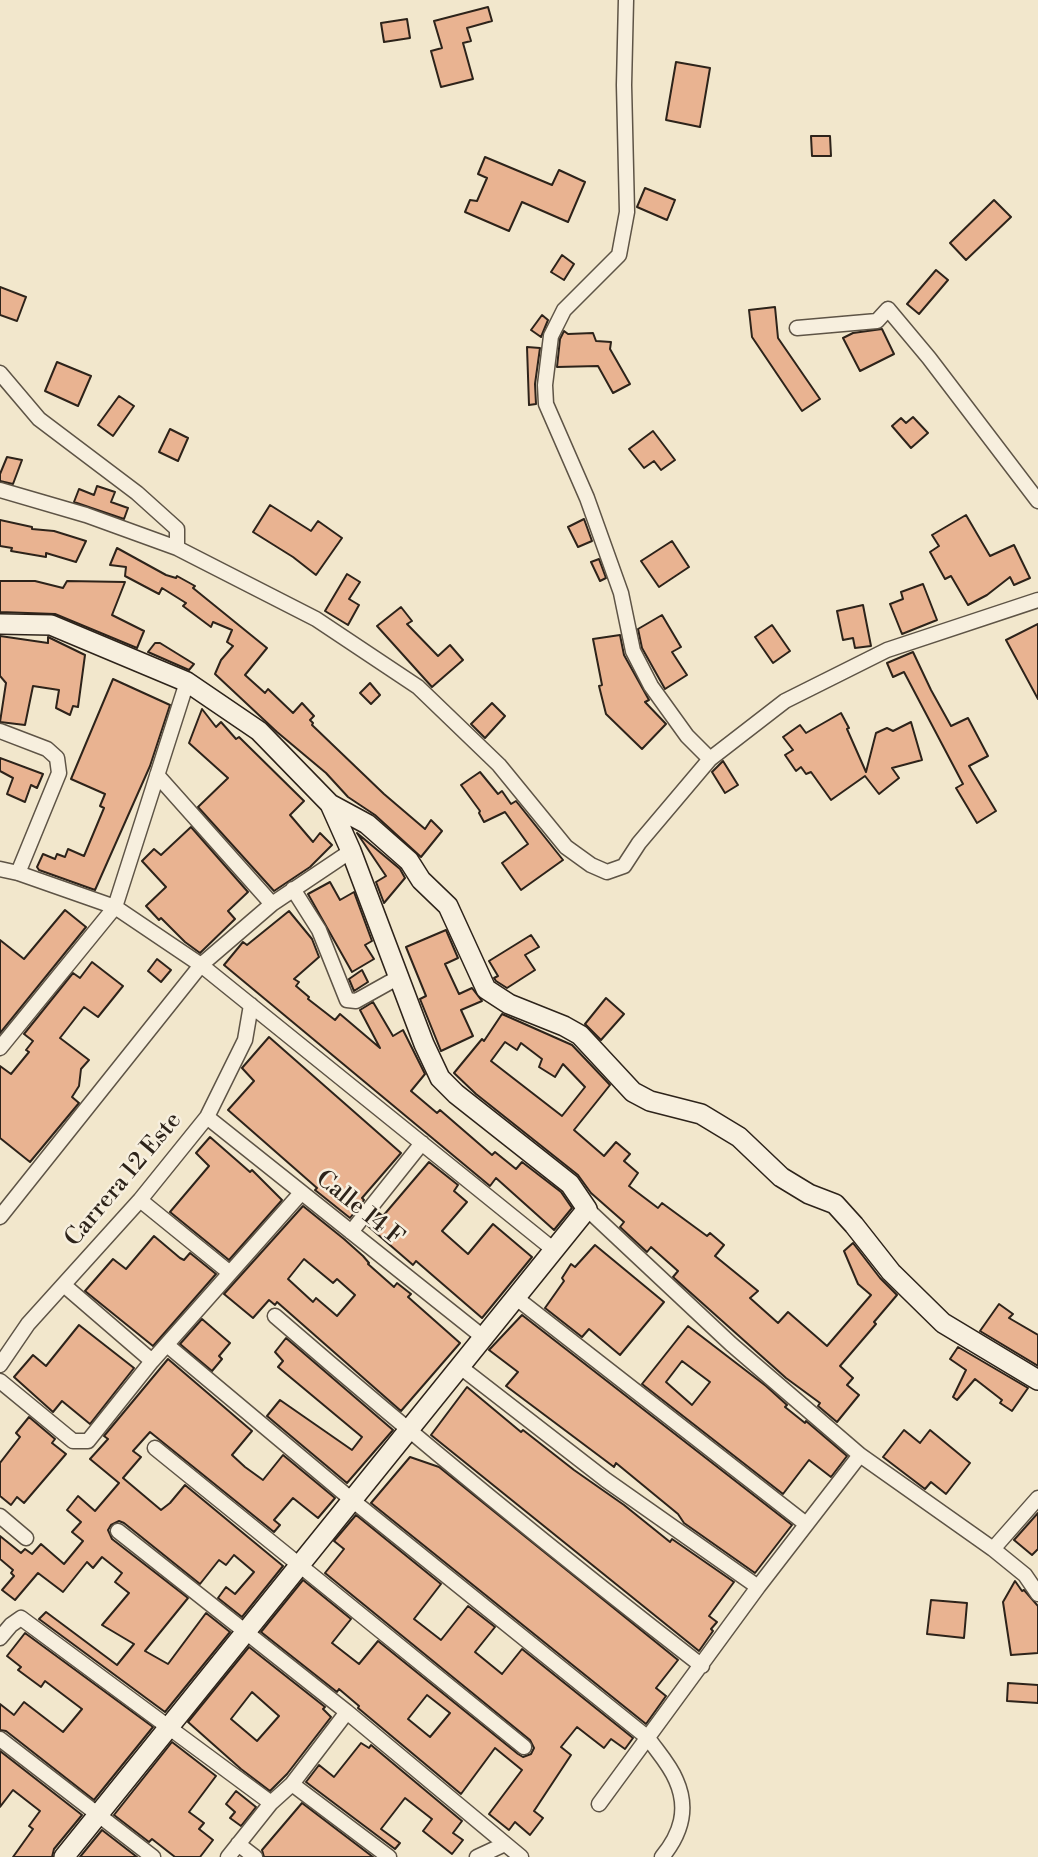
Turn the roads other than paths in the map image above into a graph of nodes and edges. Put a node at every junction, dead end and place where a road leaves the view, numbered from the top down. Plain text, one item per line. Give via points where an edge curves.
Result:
1 (626, 0) edge
2 (797, 328) dead end
3 (0, 373) edge
4 (0, 490) edge
5 (1038, 501) edge
6 (177, 548) junction
7 (1038, 600) edge
8 (0, 624) edge
9 (187, 682) junction
10 (0, 731) edge
11 (709, 760) junction
12 (157, 775) junction
13 (330, 804) junction
14 (351, 851) junction
15 (0, 869) edge
16 (18, 873) junction
17 (293, 889) junction
18 (272, 904) junction
19 (115, 907) junction
20 (201, 965) junction
21 (399, 977) junction
22 (251, 1005) junction
23 (0, 1048) edge
24 (207, 1117) junction
25 (422, 1143) junction
26 (301, 1193) junction
27 (140, 1200) junction
28 (587, 1209) junction
29 (0, 1217) edge
30 (351, 1232) junction
31 (554, 1250) junction
32 (230, 1273) junction
33 (65, 1286) junction
34 (515, 1297) junction
35 (275, 1316) dead end
36 (483, 1337) junction
37 (167, 1345) junction
38 (152, 1361) junction
39 (0, 1365) edge
40 (459, 1366) junction
41 (1038, 1380) edge
42 (0, 1381) edge
43 (408, 1430) junction
44 (155, 1448) dead end
45 (860, 1455) junction
46 (1038, 1498) edge
47 (352, 1500) junction
48 (0, 1516) edge
49 (806, 1524) junction
50 (118, 1531) dead end
51 (26, 1538) dead end
52 (993, 1549) junction
53 (298, 1565) junction
54 (758, 1587) junction
55 (1038, 1594) edge
56 (246, 1631) junction
57 (0, 1638) edge
58 (702, 1666) junction
59 (347, 1712) junction
60 (169, 1727) junction
61 (648, 1738) junction
62 (0, 1739) edge
63 (524, 1747) dead end
64 (292, 1784) junction
65 (271, 1803) junction
66 (599, 1804) dead end
67 (97, 1816) junction
68 (505, 1843) junction
69 (238, 1844) junction
70 (64, 1857) edge
71 (153, 1857) edge
72 (228, 1857) edge
73 (255, 1857) edge
74 (389, 1857) edge
75 (477, 1857) edge
76 (521, 1857) edge
77 (662, 1857) edge

1 - 11 street via 627,212 619,255 564,310 551,337 546,404 621,593 633,651 652,686
2 - 5 street via 877,321 888,309
3 - 6 street via 39,419 177,529
4 - 6 street
6 - 11 street via 316,619 418,687 499,765 566,847 607,872 624,866
7 - 11 street via 887,650 785,701
8 - 9 main road via 51,625
9 - 12 street
9 - 13 main road via 259,731
10 - 16 street via 47,749 57,758 59,773
12 - 18 street
12 - 19 street
13 - 14 main road
13 - 41 main road via 367,824 448,906 486,989 580,1035 633,1092 701,1114 739,1137 781,1177 835,1205 891,1272 943,1323
14 - 17 street
14 - 21 main road
15 - 16 street
16 - 19 street
17 - 18 street
17 - 21 street via 319,930 347,1000 356,1001
18 - 20 street
19 - 20 street
19 - 23 street
20 - 22 street
20 - 29 street
21 - 28 main road via 440,1078 570,1184
22 - 24 street, Carrera 12 Este via 245,1040
22 - 25 street
24 - 26 street, Calle 14 F
24 - 27 street, Carrera 12 Este
25 - 30 street
25 - 31 street
26 - 30 street, Calle 14 F
26 - 32 street
27 - 32 street
27 - 33 street, Carrera 12 Este
28 - 31 main road
28 - 45 street via 731,1344
30 - 36 street, Calle 14 F
31 - 34 main road
32 - 37 street
33 - 38 street
33 - 39 street, Carrera 12 Este via 28,1324
34 - 36 main road
34 - 49 street
35 - 43 street
36 - 40 main road
37 - 38 street
37 - 47 street
38 - 42 street via 88,1441 82,1442 73,1441
40 - 43 main road
40 - 54 street via 606,1480
43 - 47 main road
43 - 58 street
44 - 53 street
45 - 49 street
45 - 52 street
46 - 52 street
47 - 53 main road
47 - 61 street
48 - 51 street
49 - 54 street
50 - 56 street
52 - 55 street via 1025,1575
53 - 56 main road
53 - 63 street
54 - 58 street
56 - 59 street
56 - 60 main road
57 - 60 street via 21,1618
58 - 61 street
59 - 64 street
59 - 68 street
60 - 65 street
60 - 67 main road
61 - 66 street
61 - 77 street via 677,1780 683,1814 676,1841
62 - 67 street
64 - 65 street
64 - 74 street
65 - 69 street
67 - 70 main road
67 - 71 street
68 - 75 street
68 - 76 street
69 - 72 street
69 - 73 street

